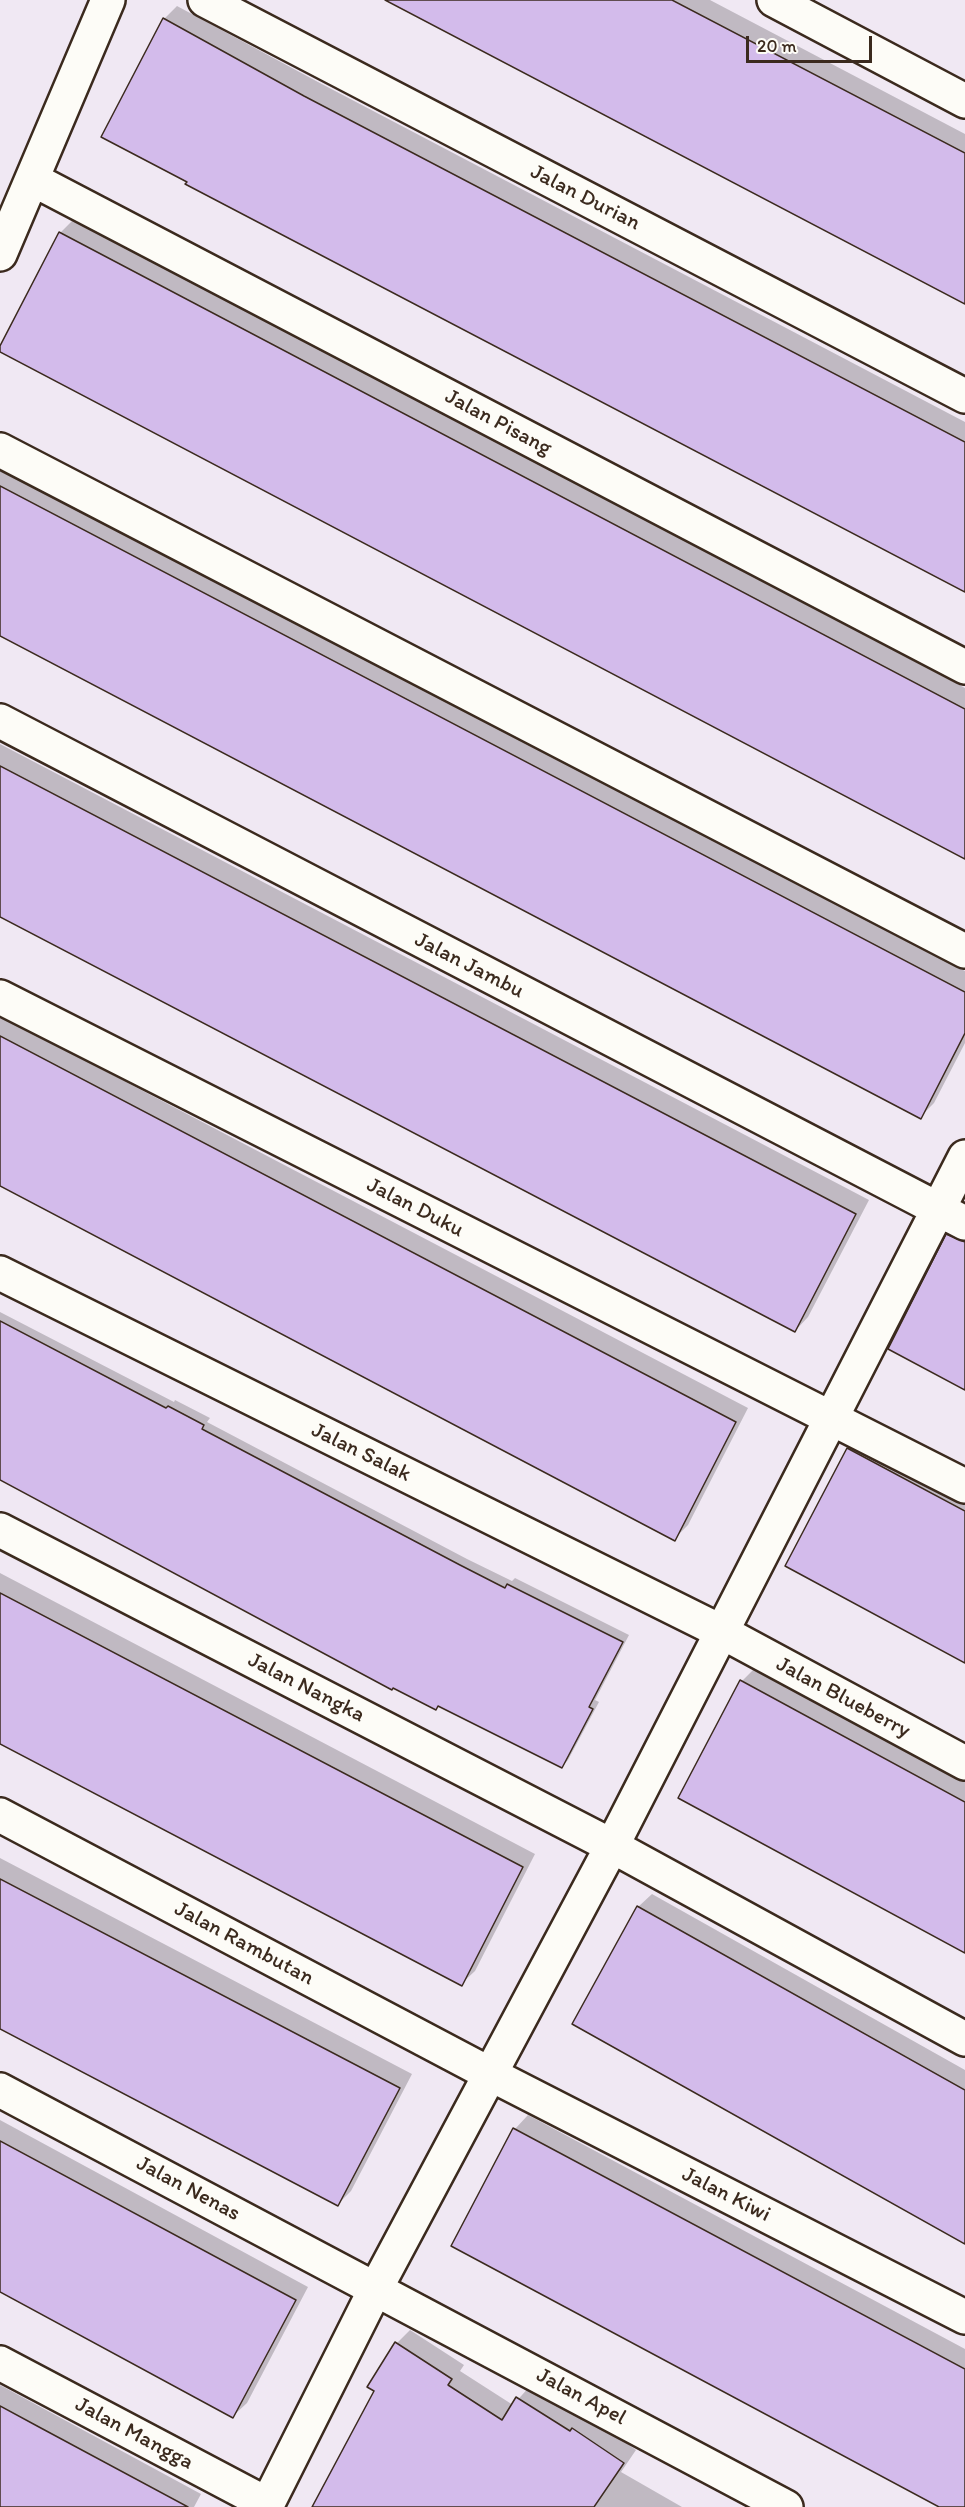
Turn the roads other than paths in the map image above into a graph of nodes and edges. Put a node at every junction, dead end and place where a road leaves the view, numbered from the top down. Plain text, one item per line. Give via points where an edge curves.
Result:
1 (108, 0) edge
2 (204, 0) edge
3 (774, 0) edge
4 (965, 101) edge
5 (32, 179) junction
6 (0, 254) edge
7 (965, 396) edge
8 (0, 450) edge
9 (965, 667) edge
10 (0, 721) edge
11 (965, 951) edge
12 (0, 997) edge
13 (965, 1157) edge
14 (952, 1216) edge
15 (0, 1273) edge
16 (830, 1420) junction
17 (965, 1486) edge
18 (0, 1530) edge
19 (722, 1632) junction
20 (965, 1763) edge
21 (0, 1815) edge
22 (612, 1846) junction
23 (965, 2039) edge
24 (488, 2073) junction
25 (0, 2090) edge
26 (376, 2288) junction
27 (965, 2317) edge
28 (0, 2363) edge
29 (267, 2506) edge
30 (786, 2507) edge

1 - 5 street
2 - 7 street, Jalan Durian
3 - 4 street
5 - 6 street
5 - 9 street, Jalan Pisang
8 - 11 street
10 - 14 street, Jalan Jambu
12 - 16 street, Jalan Duku
13 - 14 street
14 - 16 street
15 - 19 street, Jalan Salak
16 - 17 street, Jalan Duku
16 - 19 street
18 - 22 street, Jalan Nangka
19 - 20 street, Jalan Blueberry
19 - 22 street
21 - 24 street, Jalan Rambutan
22 - 23 street, Jalan Nangka
22 - 24 street
24 - 26 street
24 - 27 street, Jalan Kiwi
25 - 26 street, Jalan Nenas
26 - 29 street
26 - 30 street, Jalan Apel
28 - 29 street, Jalan Mangga

